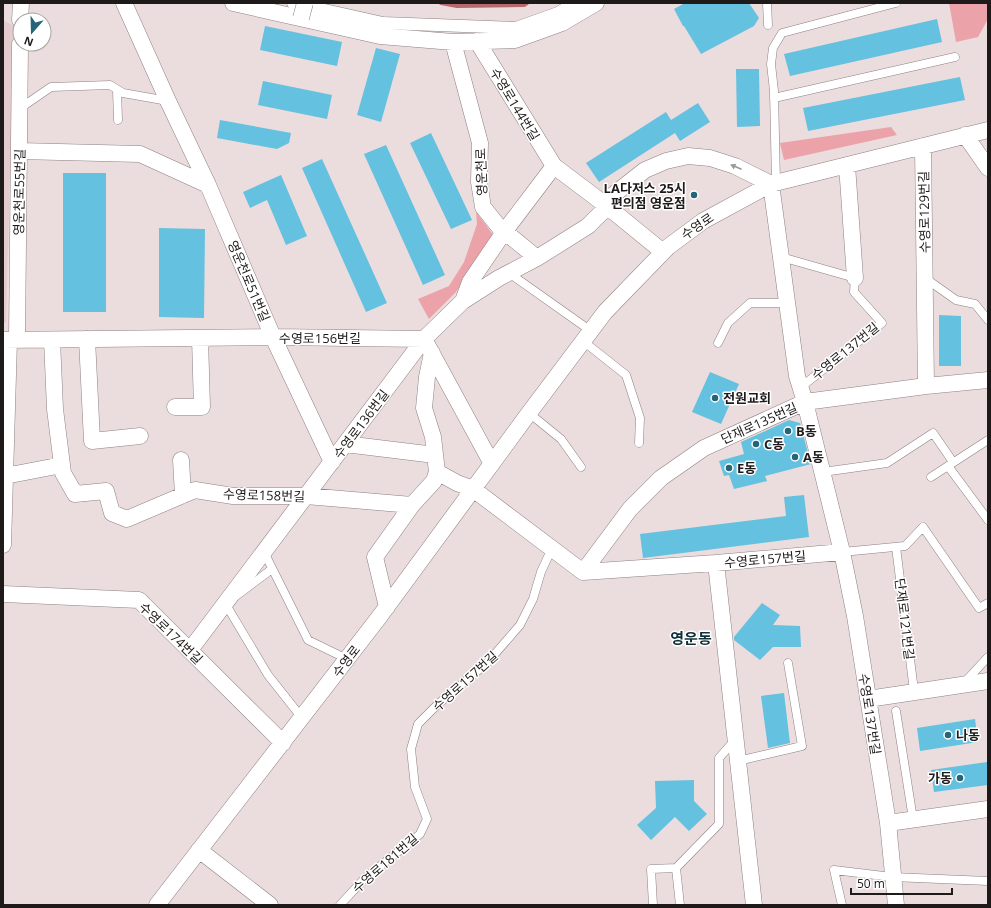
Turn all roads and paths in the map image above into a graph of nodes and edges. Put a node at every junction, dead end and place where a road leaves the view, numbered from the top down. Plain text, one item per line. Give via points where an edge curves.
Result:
1 (124, 3) edge
2 (233, 3) edge
3 (293, 3) edge
4 (575, 3) edge
5 (596, 3) edge
6 (767, 3) edge
7 (896, 3) edge
8 (304, 11) edge
9 (768, 25) dead end
10 (477, 41) junction
11 (453, 42) junction
12 (20, 52) edge
13 (955, 58) dead end
14 (117, 90) junction
15 (774, 98) junction
16 (168, 101) junction
17 (20, 109) junction
18 (118, 120) dead end
19 (988, 130) edge
20 (965, 135) junction
21 (923, 146) junction
22 (19, 151) junction
23 (846, 165) junction
24 (554, 166) junction
25 (988, 168) edge
26 (774, 184) junction
27 (208, 185) junction
28 (605, 205) junction
29 (504, 232) junction
30 (662, 252) junction
31 (781, 256) junction
32 (537, 258) junction
33 (510, 273) junction
34 (855, 278) junction
35 (924, 278) junction
36 (463, 301) junction
37 (787, 303) junction
38 (988, 320) edge
39 (587, 336) junction
40 (273, 337) junction
41 (200, 338) junction
42 (87, 339) junction
43 (424, 339) junction
44 (52, 340) junction
45 (8, 341) edge
46 (718, 343) dead end
47 (432, 353) junction
48 (988, 380) edge
49 (926, 386) junction
50 (803, 394) junction
51 (175, 408) dead end
52 (529, 413) junction
53 (140, 436) dead end
54 (988, 440) edge
55 (639, 443) dead end
56 (345, 444) junction
57 (435, 455) junction
58 (181, 460) dead end
59 (332, 462) junction
60 (492, 464) junction
61 (950, 464) junction
62 (62, 465) junction
63 (581, 467) dead end
64 (437, 472) junction
65 (823, 472) junction
66 (930, 477) dead end
67 (4, 482) edge
68 (473, 489) junction
69 (183, 495) junction
70 (306, 496) junction
71 (412, 505) junction
72 (988, 518) edge
73 (3, 545) edge
74 (896, 547) junction
75 (552, 548) junction
76 (264, 552) junction
77 (842, 552) junction
78 (716, 563) junction
79 (272, 569) junction
80 (583, 572) junction
81 (3, 594) edge
82 (227, 601) junction
83 (988, 603) edge
84 (387, 607) junction
85 (190, 650) junction
86 (988, 657) edge
87 (347, 659) junction
88 (788, 663) dead end
89 (988, 680) edge
90 (964, 684) junction
91 (914, 691) junction
92 (868, 699) junction
93 (896, 711) dead end
94 (302, 718) junction
95 (736, 739) junction
96 (283, 743) junction
97 (738, 761) junction
98 (988, 809) edge
99 (427, 819) joint
100 (913, 819) junction
101 (888, 823) junction
102 (199, 850) junction
103 (676, 868) junction
104 (892, 877) junction
105 (988, 881) edge
106 (157, 905) edge
107 (270, 905) edge
108 (340, 905) edge
109 (653, 905) edge
110 (680, 905) edge
111 (754, 905) edge
112 (842, 905) edge
113 (896, 905) edge

1 - 16 street, 영운천로51번길
2 - 8 street
3 - 4 street via 383,23 516,28 558,13
5 - 10 street via 562,23 514,40
6 - 9 lane
7 - 15 lane via 782,33 773,48 771,64
8 - 11 street via 380,36
10 - 11 street
10 - 24 street, 수영로144번길
11 - 29 street, 영운천로 via 480,143 479,182 483,207
12 - 17 street, 영운천로55번길
13 - 15 lane
14 - 16 lane
14 - 17 lane via 110,85 51,86
14 - 18 lane
15 - 26 lane
16 - 27 street, 영운천로51번길
17 - 22 street, 영운천로55번길
19 - 20 street, 수영로
20 - 21 street, 수영로
20 - 25 street
21 - 23 street, 수영로
21 - 35 street, 수영로129번길
22 - 27 street via 140,154
22 - 45 street, 영운천로55번길
23 - 26 street, 수영로
23 - 34 street
24 - 28 street, 수영로144번길
24 - 29 street
26 -> 28 street, 수영로136번길 via 736,166 710,158 688,156 645,170
26 - 30 street, 수영로 via 703,221
26 - 31 street, 수영로137번길
27 - 40 street, 영운천로51번길
28 - 30 street, 수영로144번길
28 - 32 street, 수영로136번길 via 588,226
29 - 32 street, 영운천로
29 - 36 street, 수영로136번길 via 470,282
30 - 39 street, 수영로 via 605,312
31 - 34 lane
31 - 37 street, 수영로137번길
32 - 33 street, 수영로136번길
33 - 36 street, 수영로136번길
33 - 39 lane
34 - 50 lane, 수영로137번길 via 854,292 882,323
35 - 38 lane via 956,300 975,304
35 - 49 street, 수영로129번길
36 - 43 street, 수영로136번길
37 - 46 lane via 750,303 728,323
37 - 50 street, 수영로137번길 via 797,376
39 - 52 street, 수영로
39 - 55 lane via 626,375 640,418
40 - 41 street, 수영로156번길
40 - 43 street, 수영로156번길
40 - 59 street, 영운천로51번길
41 - 42 street, 수영로156번길
41 - 51 street via 202,406
42 - 44 street, 수영로156번길
42 - 53 street via 92,441
43 - 47 street
43 - 56 street, 수영로136번길
44 - 45 street, 수영로156번길
44 - 62 street via 55,410
45 - 67 street, 영운천로55번길
47 - 57 street via 424,408 433,437
47 - 60 street
48 - 49 street, 단재로135번길
49 - 50 street, 단재로135번길
50 - 65 street, 수영로137번길
50 - 80 street, 단재로135번길 via 704,448 661,478 630,509
52 - 60 street, 수영로
52 - 63 lane via 561,439
54 - 61 lane
56 - 57 street
56 - 59 street, 수영로136번길
57 - 64 street
58 - 69 street
59 - 70 street, 수영로136번길
60 - 68 street, 수영로
61 - 65 lane via 933,433 887,463
61 - 66 lane
61 - 72 lane
62 - 67 street
62 - 69 street, 수영로158번길 via 63,473 75,494 106,491 112,513 127,519
64 - 68 street
64 - 71 street via 434,481
65 - 77 street, 수영로137번길
67 - 73 street, 영운천로55번길
68 - 75 street
68 - 84 street, 수영로
69 - 70 street, 수영로158번길 via 195,490 233,496
70 - 71 street, 수영로158번길
70 - 76 street, 수영로136번길
71 - 84 street via 375,557
74 - 77 lane
74 - 83 lane via 905,546 923,527 979,608
74 - 91 lane, 단재로121번길
75 - 80 street
75 - 99 lane, 수영로157번길 via 520,626 487,663 418,724 412,749 415,787
76 - 79 lane
76 - 82 street, 수영로136번길
77 - 78 street, 수영로157번길
77 - 92 street, 수영로137번길
78 - 80 street, 수영로157번길
78 - 95 street
79 - 82 lane via 239,595
79 - 87 lane via 308,640
81 - 85 street, 수영로174번길 via 139,600
82 - 85 street, 수영로136번길
82 - 94 lane via 268,675
84 - 87 street, 수영로
85 - 96 street, 수영로174번길
86 - 90 lane
87 - 94 street, 수영로
88 - 97 lane via 802,746
89 - 90 street
90 - 91 street
91 - 92 street
92 - 101 street, 수영로137번길
93 - 100 lane
94 - 96 street, 수영로
95 - 97 street
95 - 103 lane via 719,758 719,824
96 - 102 street, 수영로
97 - 111 street
98 - 100 street
99 - 108 lane, 수영로181번길 via 420,834 364,879
100 - 101 street
101 - 104 street, 수영로137번길
102 - 106 street, 수영로
102 - 107 street
103 - 109 lane via 651,869
103 - 110 lane
104 - 105 lane
104 - 112 lane via 834,870
104 - 113 street, 수영로137번길

